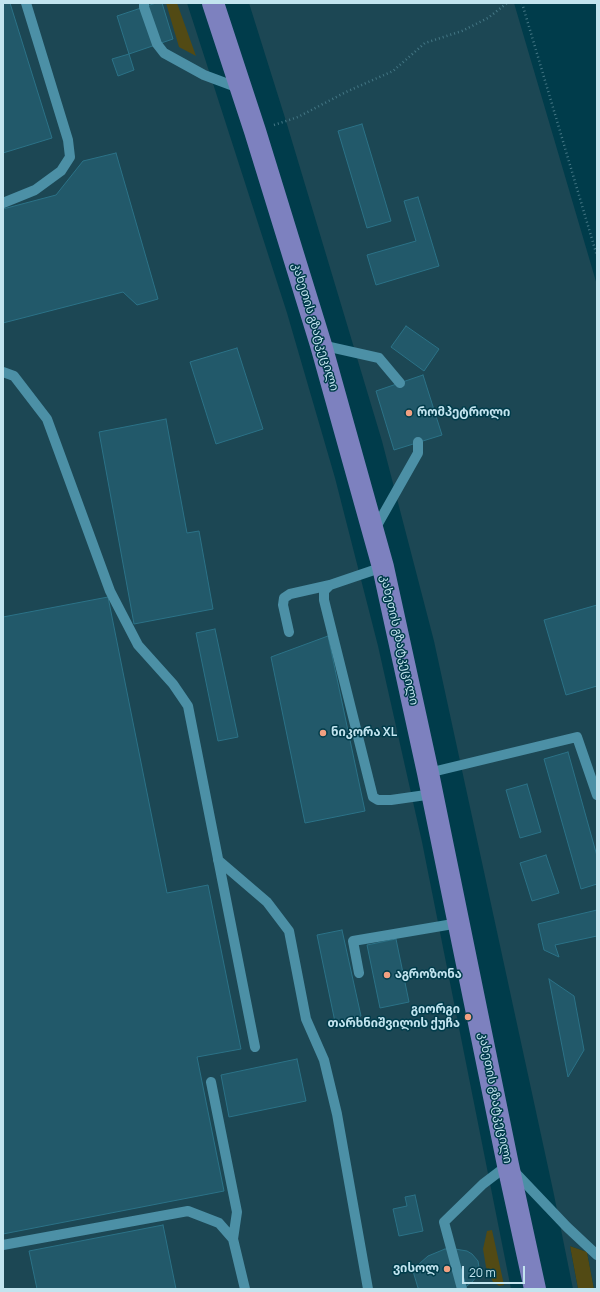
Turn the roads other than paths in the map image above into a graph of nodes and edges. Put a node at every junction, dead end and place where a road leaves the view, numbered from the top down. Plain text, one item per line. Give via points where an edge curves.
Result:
1 (26, 3) edge
2 (144, 3) edge
3 (213, 3) edge
4 (241, 89) junction
5 (3, 203) edge
6 (321, 345) junction
7 (3, 372) edge
8 (400, 383) dead end
9 (418, 442) dead end
10 (374, 531) junction
11 (383, 567) junction
12 (330, 585) junction
13 (289, 632) dead end
14 (428, 773) junction
15 (433, 794) junction
16 (597, 795) edge
17 (218, 860) junction
18 (460, 923) junction
19 (359, 973) dead end
20 (255, 1047) dead end
21 (211, 1082) dead end
22 (508, 1165) junction
23 (233, 1239) junction
24 (3, 1245) edge
25 (597, 1255) edge
26 (245, 1289) edge
27 (368, 1289) edge
28 (462, 1289) edge
29 (535, 1289) edge

1 - 5 lane via 68,140 70,157 60,171 35,190
2 - 4 lane via 157,44 164,53 204,74
3 - 4 highway, კახეთის გზატკეცილი
4 - 6 highway, კახეთის გზატკეცილი
6 - 8 lane via 379,358
6 - 10 highway, კახეთის გზატკეცილი
7 - 17 lane via 14,376 47,419 110,591 138,646 173,684 188,706
9 - 10 lane via 418,453
10 - 11 highway, კახეთის გზატკეცილი
11 - 12 lane
11 - 14 highway, კახეთის გზატკეცილი
12 - 13 lane via 290,594 284,598
12 - 15 lane via 324,591 324,600 372,797 378,800 391,800
14 - 15 highway, კახეთის გზატკეცილი
14 - 16 lane via 577,737
15 - 18 highway, კახეთის გზატკეცილი
17 - 20 lane
17 - 27 lane via 267,902 289,931 306,1019 324,1060 337,1114
18 - 19 lane via 353,941
18 - 22 highway, კახეთის გზატკეცილი
21 - 23 lane via 237,1212
22 - 25 lane
22 - 28 lane via 483,1184 444,1222
22 - 29 highway, კახეთის გზატკეცილი
23 - 24 lane via 219,1223 188,1211
23 - 26 lane

